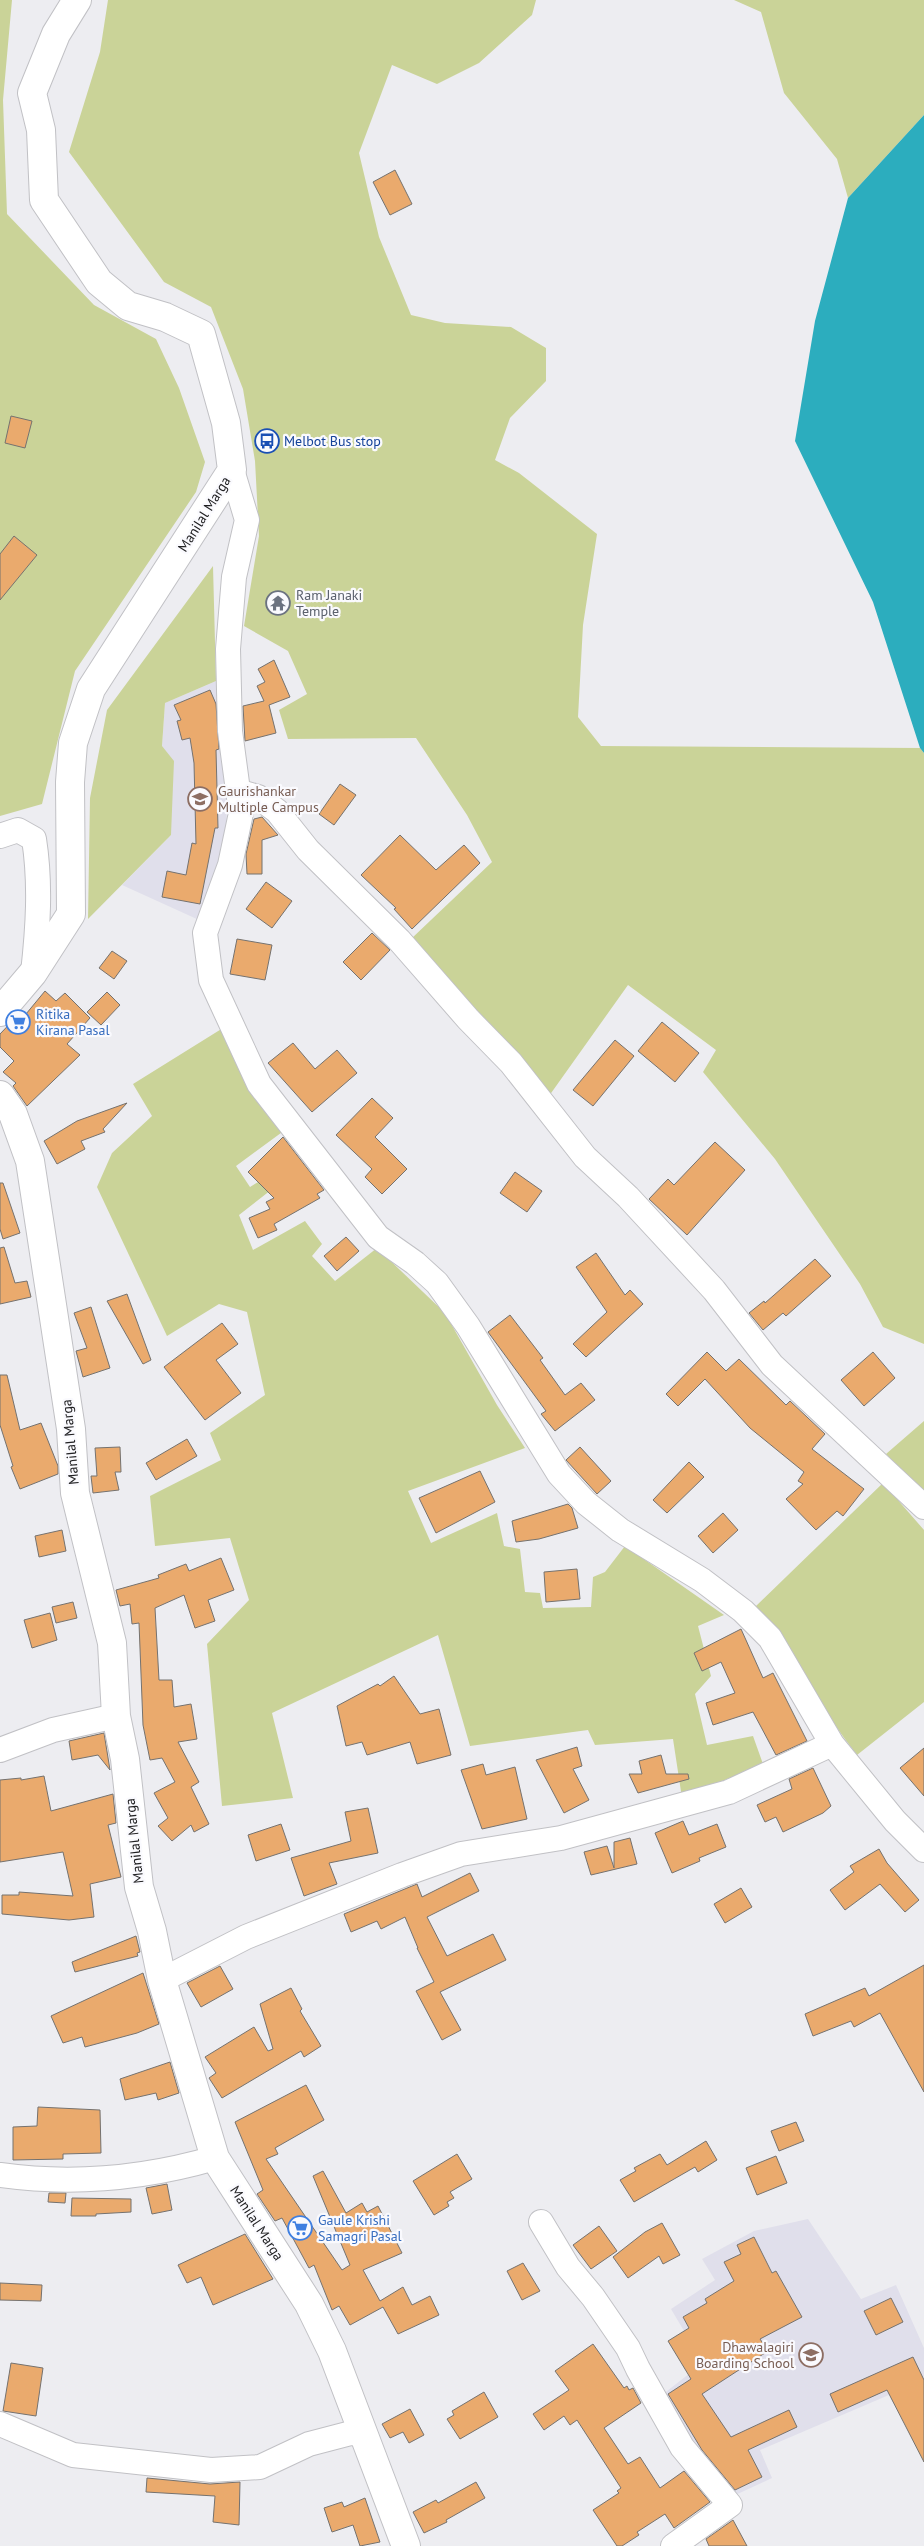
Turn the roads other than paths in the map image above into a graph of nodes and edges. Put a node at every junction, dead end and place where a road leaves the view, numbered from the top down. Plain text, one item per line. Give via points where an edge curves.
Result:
1 (77, 0) edge
2 (232, 470) junction
3 (236, 791) junction
4 (0, 836) edge
5 (33, 973) junction
6 (0, 1012) edge
7 (0, 1095) edge
8 (924, 1508) edge
9 (116, 1716) junction
10 (832, 1744) junction
11 (0, 1750) edge
12 (924, 1850) edge
13 (162, 1980) junction
14 (215, 2158) junction
15 (0, 2175) edge
16 (541, 2222) dead end
17 (0, 2424) edge
18 (364, 2436) junction
19 (406, 2546) edge
20 (673, 2546) edge

1 - 2 street, Manilal Marga via 56,34 32,93 40,130 44,200 99,282 128,306 165,317 201,334 226,423
2 - 3 street via 247,520 234,577 228,649 230,731
2 - 5 street, Manilal Marga via 91,689 73,743 70,782 71,914
3 - 8 street via 258,797 277,811 308,850 399,940 511,1063 585,1158 628,1198 714,1290 772,1365
3 - 10 street via 241,812 230,865 205,933 211,980 259,1084 378,1237 437,1283 468,1326 559,1474 586,1503 620,1530 702,1580 743,1611 770,1638
4 - 5 street via 18,830 34,839 38,865 38,926
5 - 6 street, Manilal Marga
7 - 9 street, Manilal Marga via 13,1114 30,1161 71,1429 75,1492 112,1643
9 - 11 street via 53,1730
9 - 13 street, Manilal Marga via 125,1759 139,1887
10 - 12 street via 895,1821
10 - 13 street via 729,1792 561,1838 461,1854 246,1937
13 - 14 street, Manilal Marga
14 - 15 street via 135,2176 19,2178
14 - 18 street, Manilal Marga via 309,2304 332,2351
16 - 20 street via 568,2267 628,2348 682,2447 730,2505
17 - 18 street via 72,2456 211,2470 260,2467 309,2444 350,2433
18 - 19 street, Manilal Marga

